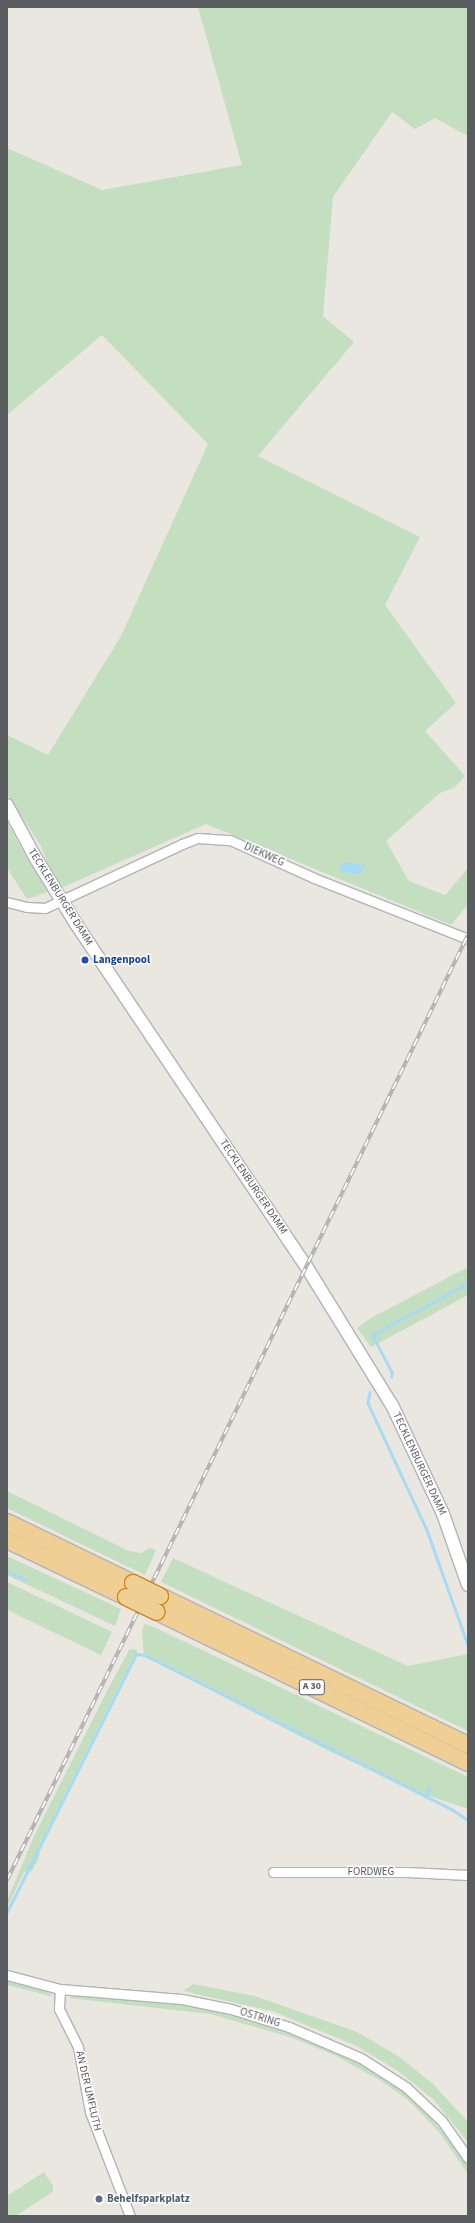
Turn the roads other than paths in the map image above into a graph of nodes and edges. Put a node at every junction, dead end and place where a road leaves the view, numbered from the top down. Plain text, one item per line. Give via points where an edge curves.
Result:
1 (7, 805) edge
2 (7, 902) edge
3 (62, 902) junction
4 (468, 939) edge
5 (7, 1522) edge
6 (7, 1540) edge
7 (468, 1585) edge
8 (468, 1746) edge
9 (468, 1763) edge
10 (274, 1872) dead end
11 (468, 1875) edge
12 (7, 1975) edge
13 (60, 1989) junction
14 (468, 2158) edge
15 (130, 2216) edge

1 - 3 main road, TECKLENBURGER DAMM
2 - 3 street via 37,908
3 - 4 street, DIEKWEG via 82,889 198,838 230,840 314,878
3 - 7 main road, TECKLENBURGER DAMM via 342,1320 392,1405 443,1514
5 - 8 highway, A 30, bridge
6 - 9 highway, A 30, bridge
10 - 11 street, FORDWEG via 407,1872
12 - 13 street, OSTRING
13 - 14 street, OSTRING via 182,1999 231,2009 289,2026 338,2047 385,2072 425,2102 457,2140
13 - 15 street, AN DER UMFLUTH via 61,2016 78,2047 90,2112

